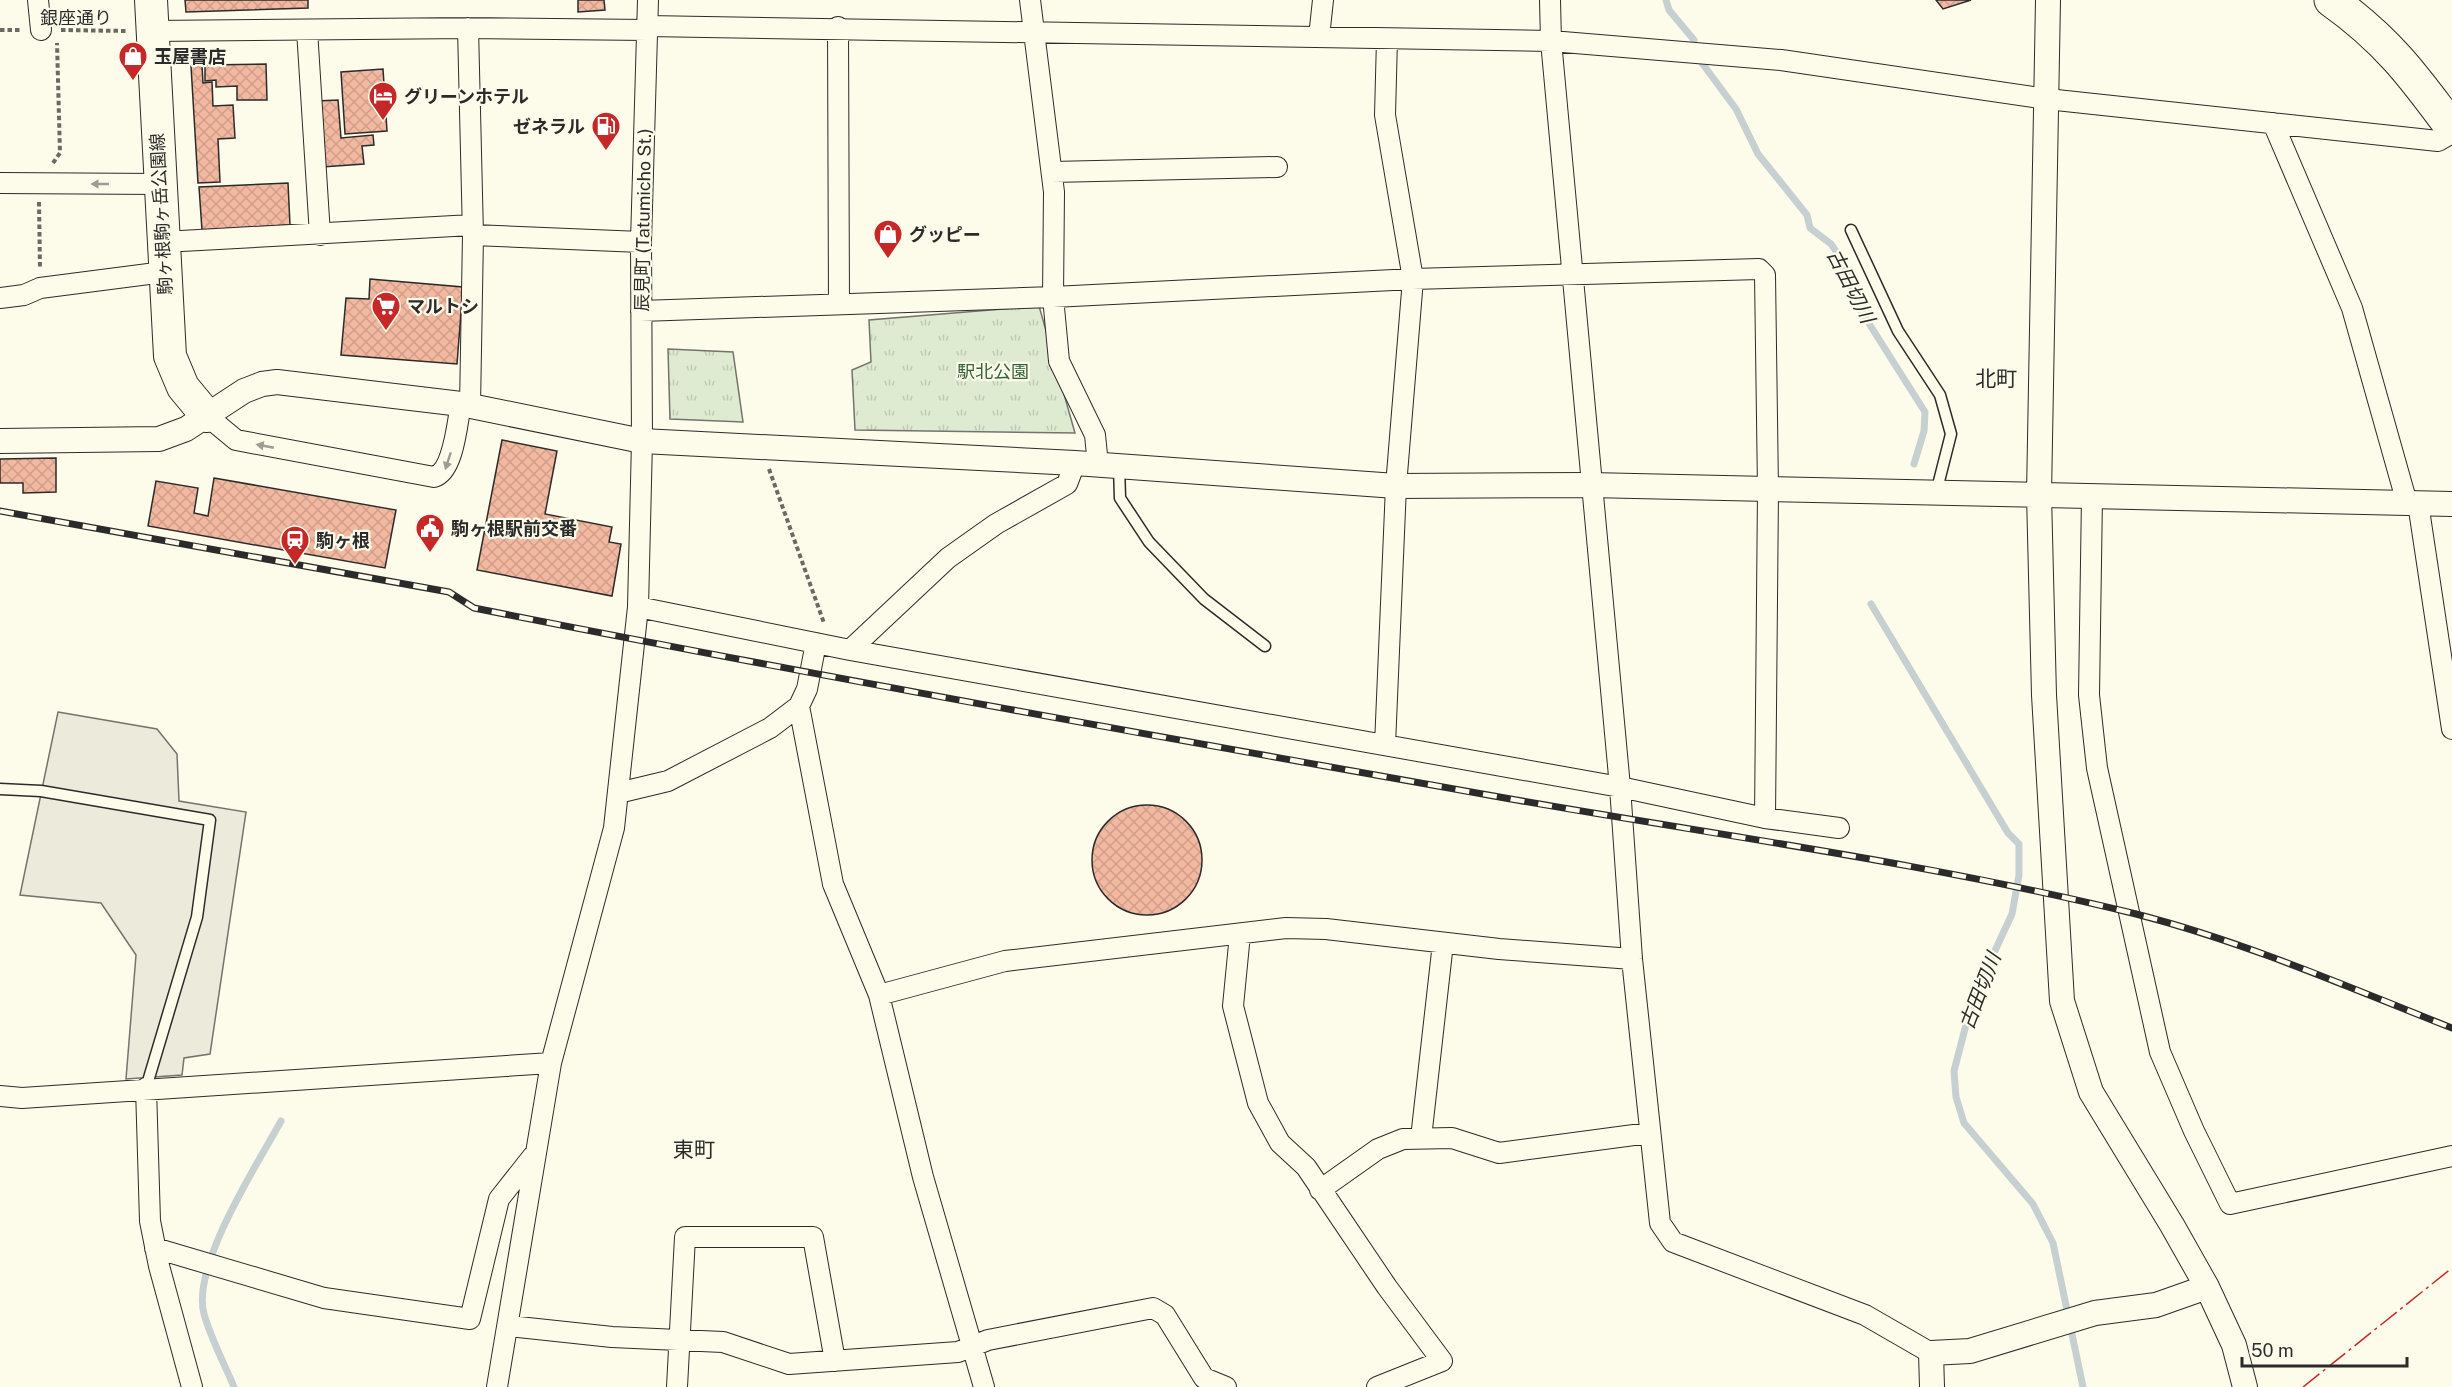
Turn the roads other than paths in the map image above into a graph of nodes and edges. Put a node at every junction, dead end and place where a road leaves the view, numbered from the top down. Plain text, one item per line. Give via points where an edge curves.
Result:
1 (38, 0) edge
2 (151, 0) edge
3 (648, 0) edge
4 (1030, 0) edge
5 (1323, 0) edge
6 (1550, 0) edge
7 (2048, 0) edge
8 (2331, 0) edge
9 (838, 27) junction
10 (468, 28) junction
11 (647, 28) junction
12 (49, 30) road end
13 (307, 30) junction
14 (152, 31) junction
15 (1035, 31) junction
16 (1318, 37) junction
17 (1387, 39) junction
18 (1551, 41) junction
19 (2047, 99) junction
20 (2273, 123) junction
21 (2452, 128) edge
22 (2452, 133) edge
23 (1277, 167) dead end
24 (1052, 172) junction
25 (0, 183) edge
26 (159, 184) junction
27 (472, 230) junction
28 (1851, 230) dead end
29 (320, 235) junction
30 (641, 242) junction
31 (163, 257) junction
32 (1571, 275) junction
33 (1413, 279) junction
34 (1053, 297) junction
35 (0, 298) edge
36 (839, 304) junction
37 (640, 311) junction
38 (466, 405) junction
39 (207, 416) junction
40 (0, 441) edge
41 (642, 441) junction
42 (1097, 465) junction
43 (1590, 485) junction
44 (1396, 486) junction
45 (1768, 490) junction
46 (1936, 493) junction
47 (2039, 495) junction
48 (2092, 496) junction
49 (2412, 503) junction
50 (2452, 504) edge
51 (638, 607) junction
52 (833, 646) junction
53 (1265, 646) dead end
54 (799, 706) junction
55 (2452, 729) edge
56 (1385, 745) junction
57 (1620, 787) junction
58 (0, 789) edge
59 (618, 794) junction
60 (1765, 818) junction
61 (1839, 828) dead end
62 (1240, 934) junction
63 (1443, 943) junction
64 (1632, 959) junction
65 (879, 995) junction
66 (551, 1063) junction
67 (146, 1088) junction
68 (0, 1096) edge
69 (1649, 1133) junction
70 (1421, 1138) junction
71 (534, 1154) junction
72 (2452, 1156) edge
73 (1320, 1190) junction
74 (155, 1248) junction
75 (2206, 1287) junction
76 (509, 1326) junction
77 (680, 1340) junction
78 (973, 1344) junction
79 (1931, 1353) junction
80 (835, 1361) junction
81 (192, 1387) edge
82 (497, 1387) edge
83 (677, 1387) edge
84 (984, 1387) edge
85 (1226, 1387) edge
86 (1377, 1387) edge
87 (1932, 1387) edge
88 (2245, 1387) edge

1 - 12 street
2 - 14 main road, 駒ヶ根駒ヶ岳公園線
3 - 11 street, 辰見町 (Tatumicho St.)
4 - 15 street
5 - 16 street
6 - 18 street
7 - 19 street
8 - 21 highway via 2369,28 2403,62
9 - 11 street
9 - 15 street
9 - 36 street
10 - 11 street
10 - 13 street
10 - 27 street
11 - 30 street, 辰見町 (Tatumicho St.)
13 - 14 street
13 - 29 street
14 - 26 main road, 駒ヶ根駒ヶ岳公園線
15 - 16 street
15 - 24 street
16 - 17 street
17 - 18 street
17 - 33 street via 1385,115
18 - 19 street via 1781,60
18 - 32 street
19 - 20 street
19 - 47 street
20 - 22 street via 2438,141
20 - 49 street via 2352,308
23 - 24 street
24 - 34 street
26 -> 25 street
26 - 31 main road, 駒ヶ根駒ヶ岳公園線
27 - 29 street
27 - 30 street
27 - 38 street
28 - 46 lane via 1898,331 1940,395 1951,434
29 - 31 street
30 - 37 street, 辰見町 (Tatumicho St.)
31 - 35 street
31 - 39 main road, 駒ヶ根駒ヶ岳公園線 via 170,356 183,387
32 - 33 street
32 - 43 street
32 - 45 street via 1759,269 1765,275
33 - 34 street
33 - 44 street
34 - 36 street
34 - 42 street via 1059,361 1095,435
36 - 37 street
37 - 41 street, 辰見町 (Tatumicho St.)
38 - 39 street via 277,382 244,391
38 -> 39 street via 448,467 434,477 236,440
38 - 41 street
39 - 40 street via 179,433 159,439
41 - 42 street
41 - 51 street, 辰見町 (Tatumicho St.)
42 - 44 street
42 - 52 street via 996,524
42 - 53 lane via 1149,542 1204,599
43 - 44 street
43 - 45 street
43 - 57 street
44 - 56 street
45 - 46 street
45 - 60 street
46 - 47 street
47 - 48 street
47 - 75 street via 2044,695 2062,1001 2091,1092
48 - 49 street
48 - 72 street via 2089,695 2097,768 2160,1052 2230,1204
49 - 50 street
49 - 55 street
51 - 52 street
51 - 59 street, 辰見町 (Tatumicho St.)
52 - 54 street
52 - 56 street
54 - 59 street via 744,744 668,781
54 - 65 street via 833,884
56 - 57 street
57 - 60 street
57 - 64 street
58 - 67 lane via 41,791 210,820 197,917
59 - 66 street, 辰見町 (Tatumicho St.) via 614,828
60 - 61 street
62 - 63 street via 1286,928 1326,929
62 - 65 street via 1005,961
62 - 73 street via 1233,1006 1258,1103 1280,1143 1306,1167
63 - 64 street
63 - 70 street
64 - 69 street
65 - 78 street via 923,1177
66 - 67 street
66 - 71 street, 辰見町 (Tatumicho St.)
67 - 68 street via 22,1098
67 - 74 street via 150,1221
69 - 70 street via 1499,1153 1452,1138
69 - 79 street via 1660,1223 1673,1242 1865,1315
70 - 73 street via 1403,1139 1378,1149
71 - 74 street via 500,1199 470,1319 324,1298
71 - 76 street, 辰見町 (Tatumicho St.)
73 - 86 street via 1442,1361
74 - 81 street
75 - 79 street via 2156,1305 2095,1313 1970,1352
75 - 88 street via 2234,1345
76 - 77 street
76 - 82 street, 辰見町 (Tatumicho St.)
77 - 80 street via 723,1342 789,1364
77 - 80 street via 685,1237 813,1237
77 - 83 street
78 - 80 street via 958,1352
78 - 84 street
78 - 85 street via 1154,1308 1165,1315 1204,1378
79 - 87 street

